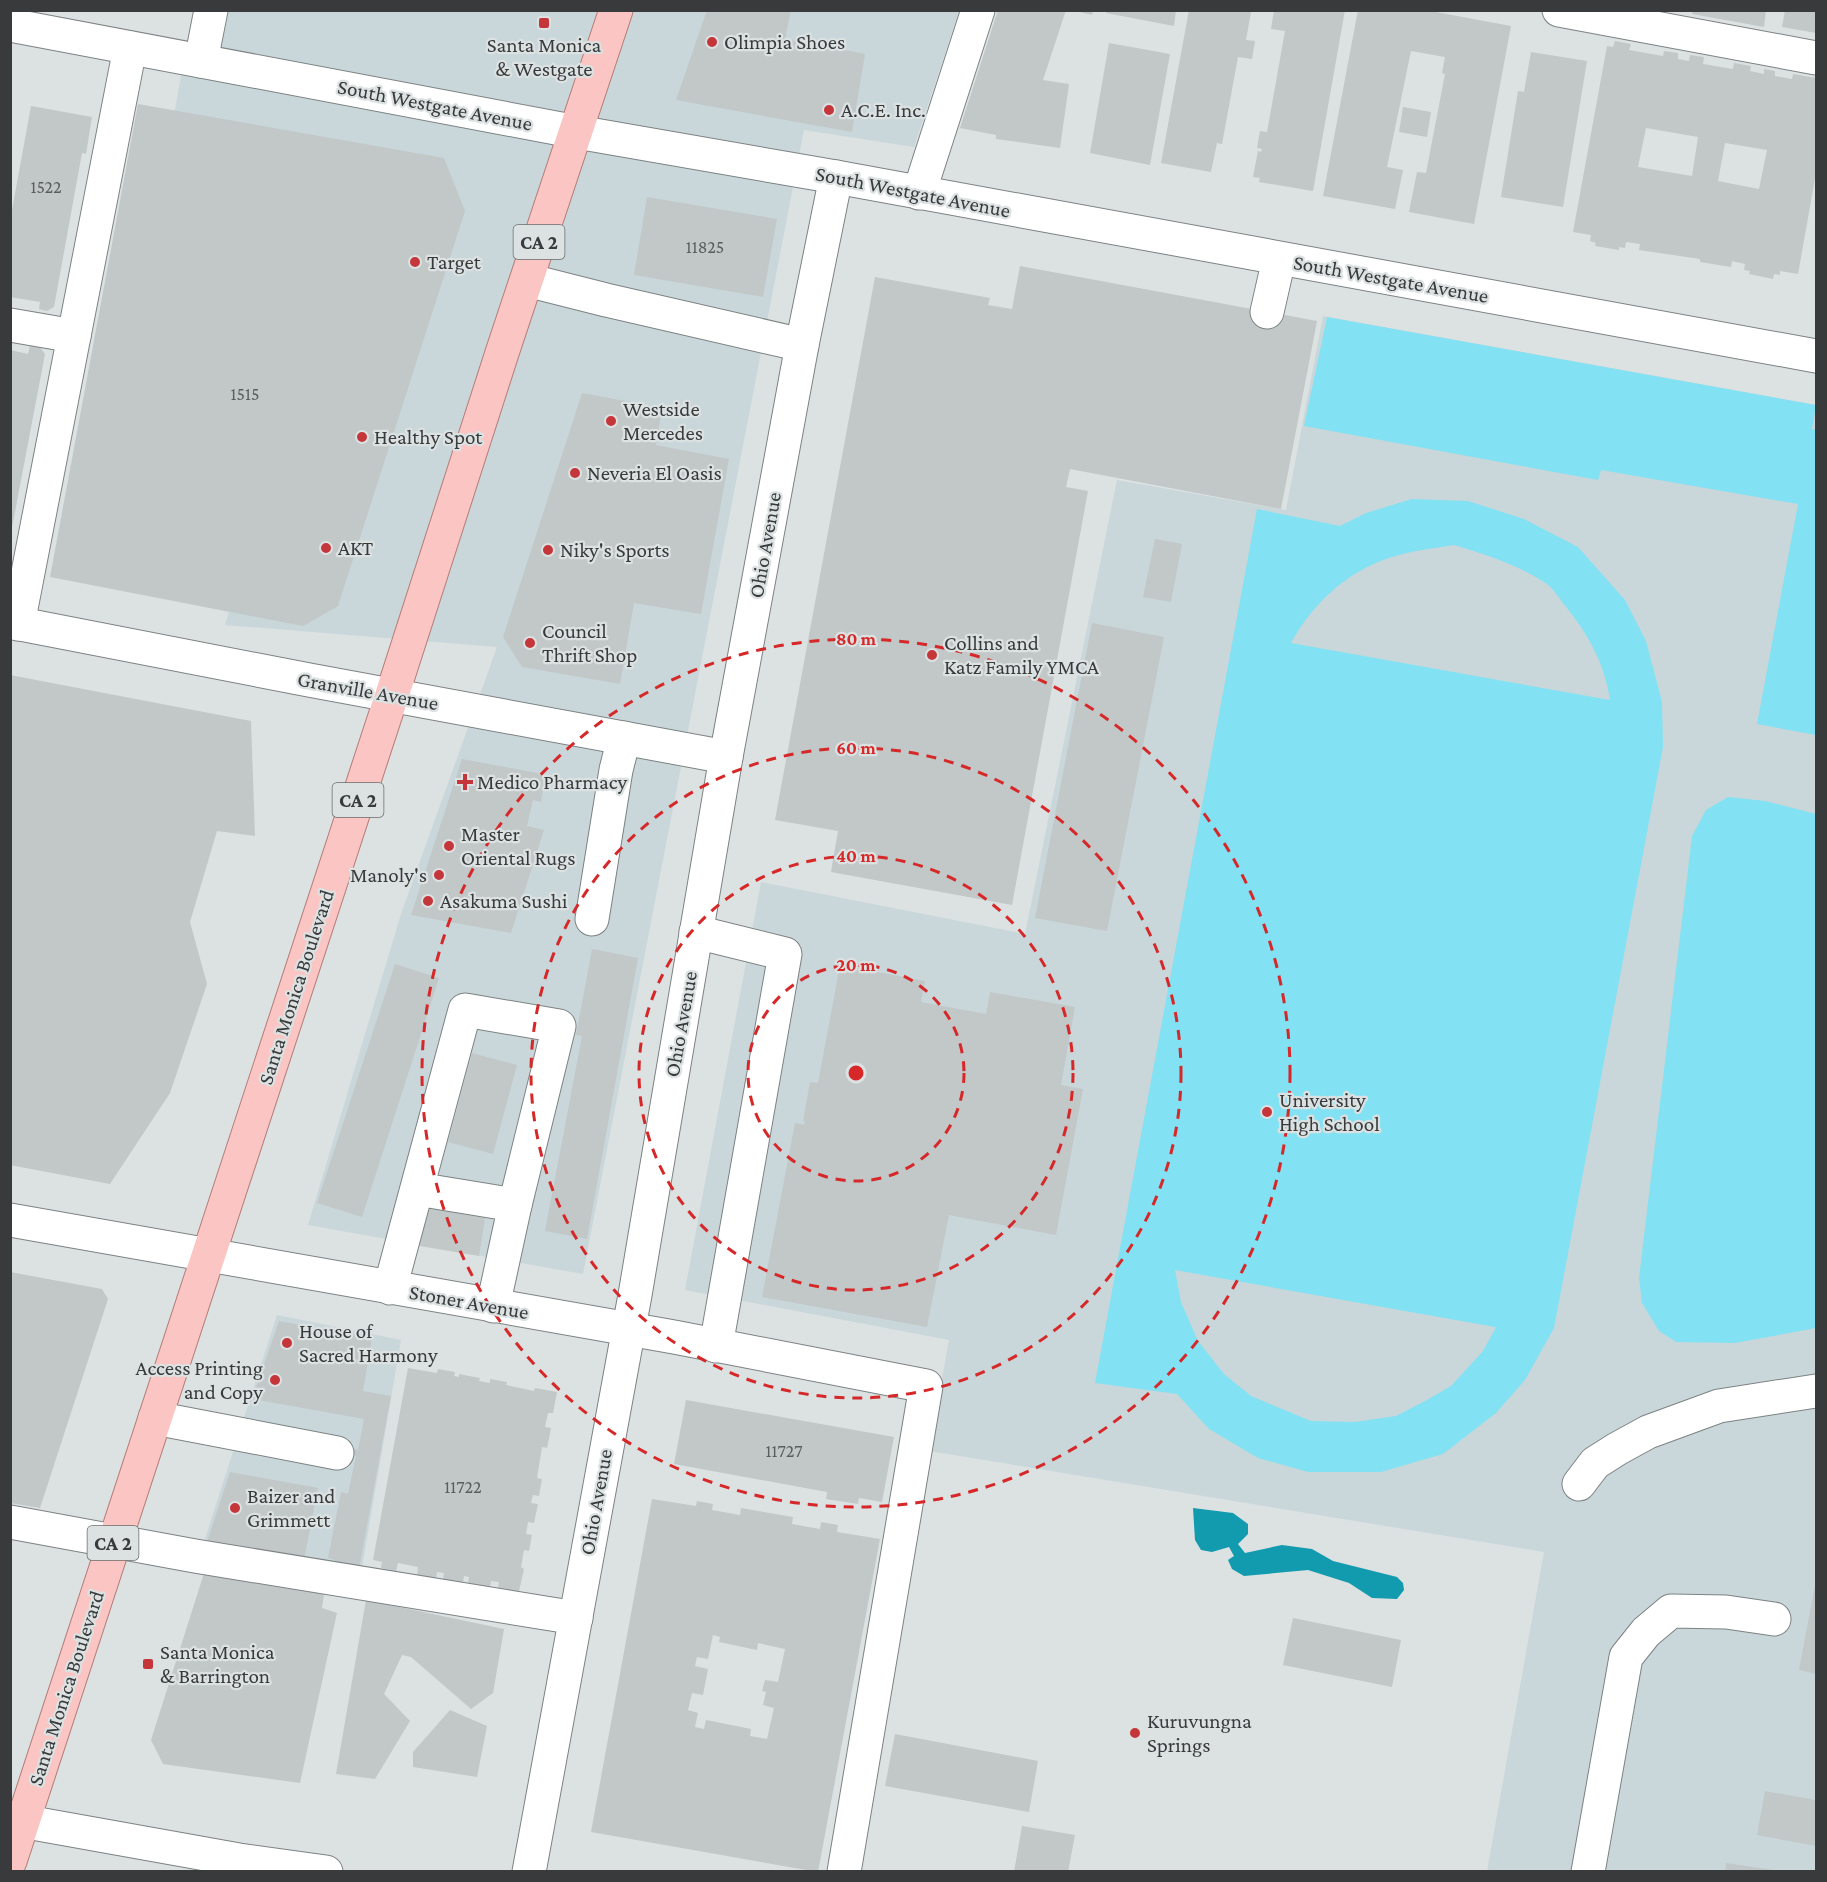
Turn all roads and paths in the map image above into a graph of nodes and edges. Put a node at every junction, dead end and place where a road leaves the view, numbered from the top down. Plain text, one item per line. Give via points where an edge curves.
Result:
1 (211, 10) edge
2 (616, 10) edge
3 (978, 10) edge
4 (1559, 10) edge
5 (10, 25) edge
6 (130, 48) junction
7 (1816, 58) edge
8 (201, 61) junction
9 (577, 132) junction
10 (836, 177) junction
11 (919, 193) junction
12 (1279, 259) junction
13 (526, 280) junction
14 (1267, 312) dead end
15 (10, 325) edge
16 (74, 336) junction
17 (802, 345) junction
18 (1816, 356) edge
19 (14, 623) edge
20 (392, 695) junction
21 (624, 738) junction
22 (726, 757) junction
23 (592, 919) dead end
24 (696, 932) junction
25 (417, 1189) junction
26 (515, 1205) junction
27 (10, 1220) edge
28 (209, 1256) junction
29 (390, 1288) junction
30 (494, 1306) junction
31 (628, 1329) junction
32 (716, 1346) junction
33 (1816, 1391) edge
34 (155, 1418) junction
35 (337, 1453) dead end
36 (1579, 1484) dead end
37 (10, 1522) edge
38 (114, 1542) junction
39 (576, 1618) junction
40 (1774, 1619) dead end
41 (17, 1820) edge
42 (10, 1861) edge
43 (326, 1872) edge
44 (529, 1872) edge
45 (844, 1872) edge
46 (1588, 1872) edge

1 - 8 street
2 - 9 main road, Santa Monica Boulevard / CA 2
3 - 11 street
4 - 7 street
5 - 6 street, South Westgate Avenue
6 - 8 street, South Westgate Avenue
6 - 16 street
8 - 9 street, South Westgate Avenue
9 - 10 street, South Westgate Avenue
9 - 13 main road, Santa Monica Boulevard / CA 2
10 - 11 street, South Westgate Avenue
10 - 17 street, Ohio Avenue
11 - 12 street, South Westgate Avenue
12 - 14 street
12 - 18 street, South Westgate Avenue
13 - 17 street
13 - 20 main road, Santa Monica Boulevard / CA 2
15 - 16 street
16 - 19 street
17 - 22 street, Ohio Avenue
19 - 20 street, Granville Avenue
20 - 21 street, Granville Avenue
20 - 28 main road, Santa Monica Boulevard / CA 2
21 - 22 street, Granville Avenue
21 - 23 street
22 - 24 street, Ohio Avenue
24 - 31 street, Ohio Avenue
24 - 32 street via 785,954
25 - 26 street
25 - 26 street via 465,1010 559,1026
25 - 29 street
26 - 30 street
27 - 28 street, Stoner Avenue
28 - 29 street, Stoner Avenue
28 - 34 main road, Santa Monica Boulevard / CA 2
29 - 30 street, Stoner Avenue
30 - 31 street, Stoner Avenue
31 - 32 street, Stoner Avenue
31 - 39 street, Ohio Avenue
32 - 45 street, Stoner Avenue via 927,1386
33 - 36 street via 1719,1406 1648,1432 1595,1463
34 - 35 street
34 - 38 main road, Santa Monica Boulevard / CA 2
37 - 38 street
38 - 39 street
38 - 41 main road, Santa Monica Boulevard / CA 2
39 - 44 street, Ohio Avenue
40 - 46 street via 1726,1612 1671,1611 1646,1632 1626,1658
41 - 42 main road, Santa Monica Boulevard / CA 2
41 - 43 street

